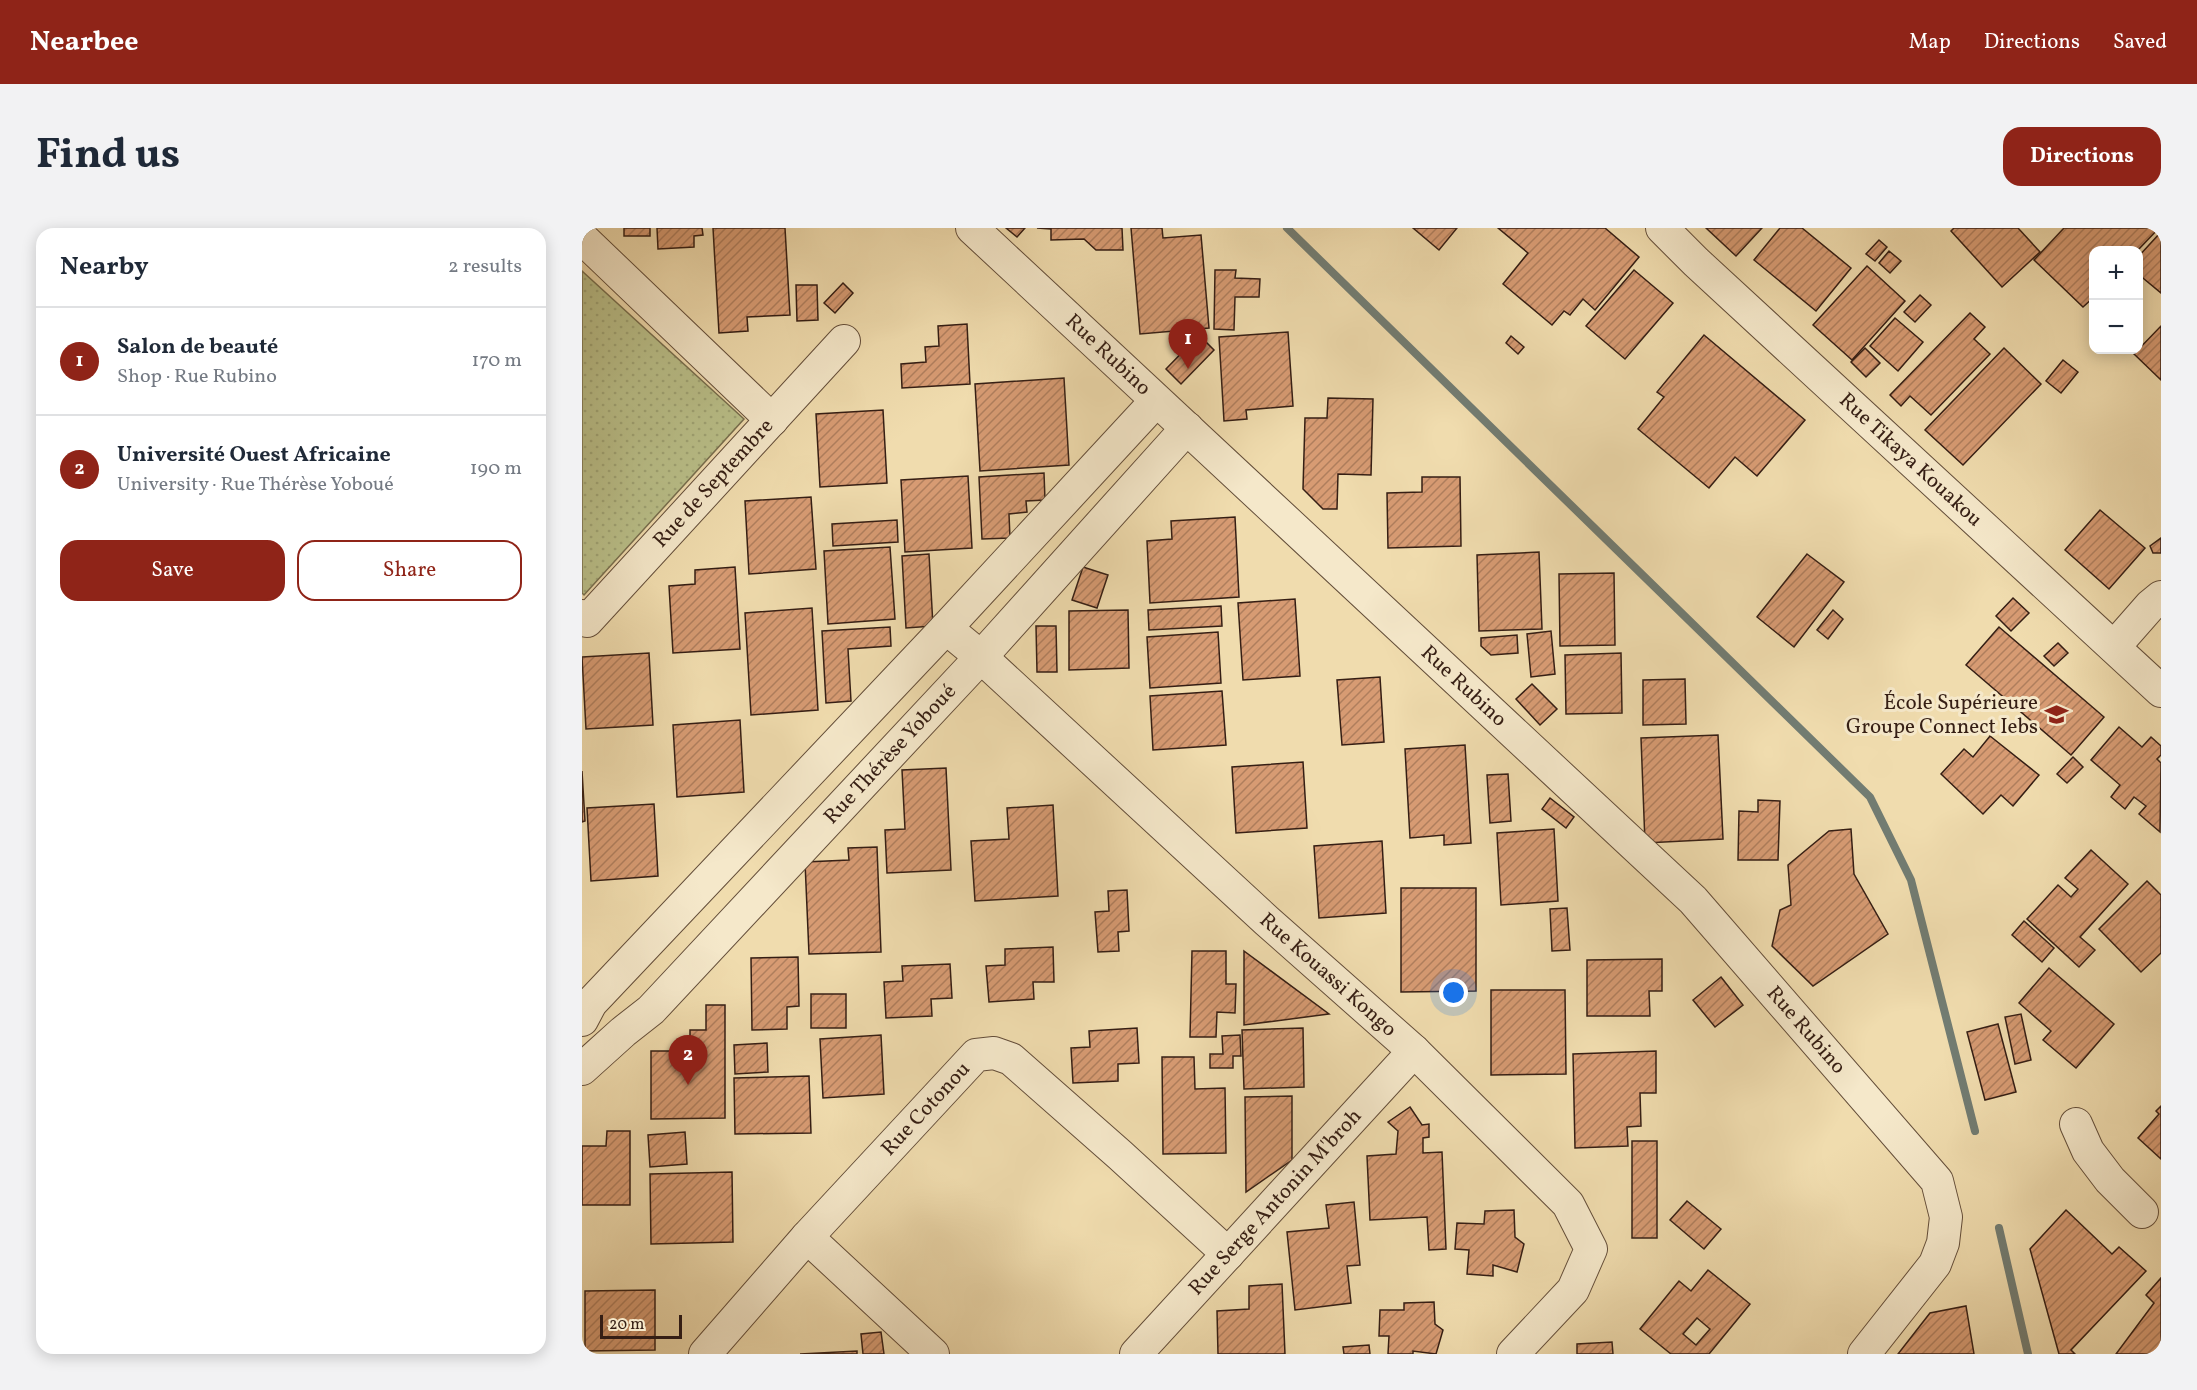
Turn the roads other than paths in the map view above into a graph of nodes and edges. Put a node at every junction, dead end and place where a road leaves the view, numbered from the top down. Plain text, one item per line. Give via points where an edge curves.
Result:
1 (972, 228) edge
2 (1662, 228) edge
3 (582, 238) edge
4 (844, 341) dead end
5 (1156, 400) junction
6 (771, 420) junction
7 (1187, 429) junction
8 (2161, 597) edge
9 (584, 621) edge
10 (946, 628) junction
11 (2114, 647) junction
12 (981, 657) junction
13 (2161, 691) edge
14 (585, 1005) edge
15 (623, 1032) junction
16 (1414, 1051) junction
17 (585, 1061) edge
18 (2076, 1124) dead end
19 (2142, 1212) dead end
20 (807, 1237) junction
21 (1228, 1254) junction
22 (705, 1354) edge
23 (933, 1354) edge
24 (1136, 1354) edge
25 (1513, 1354) edge
26 (1864, 1354) edge

1 - 5 street, Rue Rubino
2 - 11 street, Rue Tikaya Kouakou
3 - 6 street
4 - 6 street, Rue de Septembre
5 - 7 street, Rue Rubino
5 - 10 street
6 - 9 street, Rue de Septembre
7 - 12 street, Rue Thérèse Yoboué
7 - 26 street, Rue Rubino via 1693,900 1937,1181 1946,1217 1943,1243 1935,1264
8 - 11 street
10 - 12 street, Rue Kouassi Kongo
10 - 14 street
11 - 13 street, Rue Tikaya Kouakou
12 - 15 street, Rue Thérèse Yoboué via 651,1010
12 - 16 street, Rue Kouassi Kongo
14 - 15 street
15 - 17 street, Rue Thérèse Yoboué
16 - 21 street, Rue Serge Antonin M'broh
16 - 25 street, Rue Kouassi Kongo via 1568,1204 1591,1249 1573,1290
18 - 19 street via 2088,1151
20 - 21 street, Rue Cotonou via 976,1055 994,1053 1011,1059
20 - 22 street, Rue Cotonou
20 - 23 street
21 - 24 street, Rue Serge Antonin M'broh

